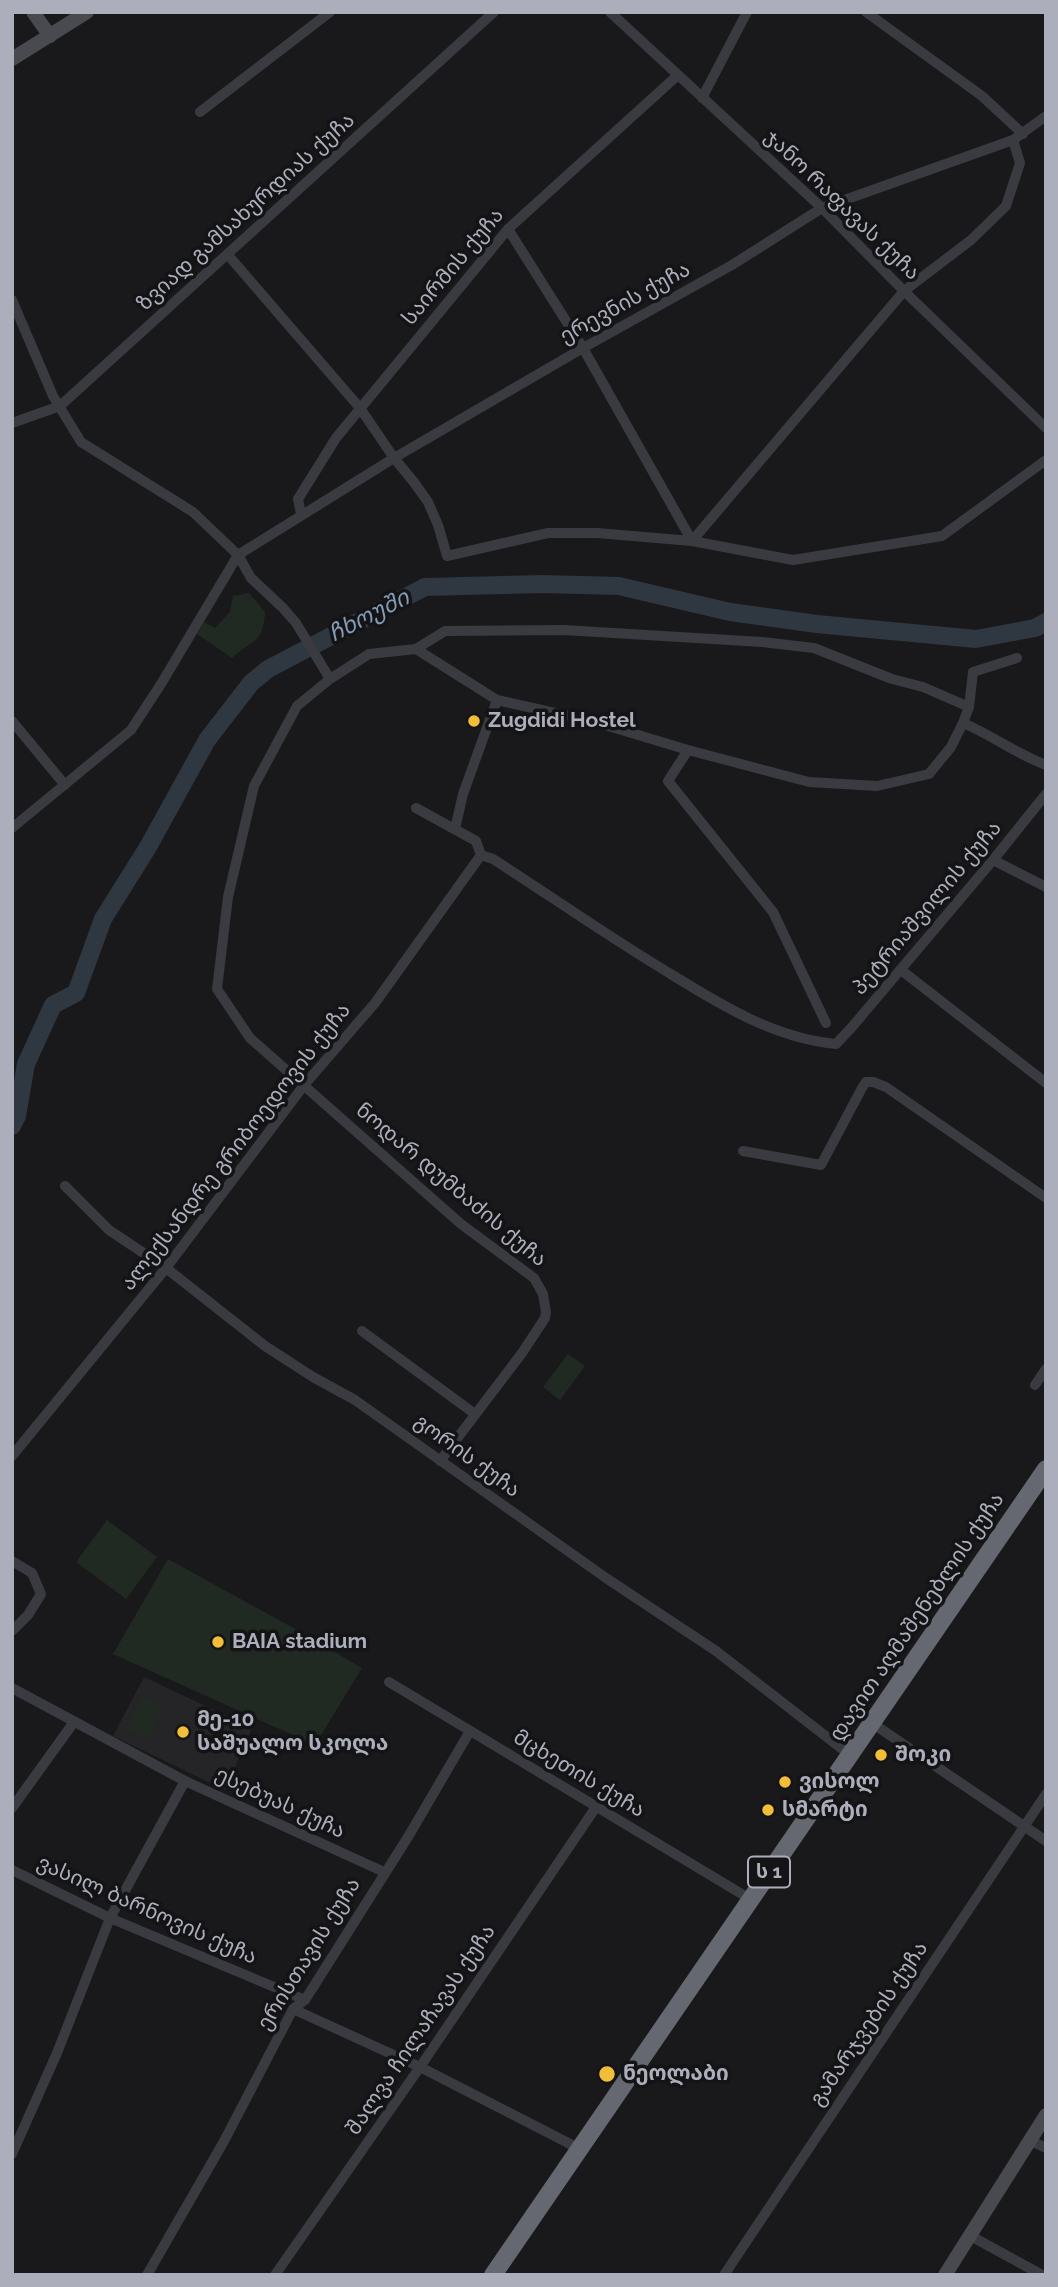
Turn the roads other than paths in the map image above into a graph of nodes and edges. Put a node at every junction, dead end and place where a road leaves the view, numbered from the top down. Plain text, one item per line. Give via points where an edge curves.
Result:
1 (33, 12) edge
2 (87, 12) edge
3 (330, 12) edge
4 (494, 12) edge
5 (610, 12) edge
6 (747, 12) edge
7 (866, 12) edge
8 (50, 36) junction
9 (12, 60) edge
10 (678, 75) junction
11 (702, 98) junction
12 (200, 112) dead end
13 (1046, 116) edge
14 (1023, 134) junction
15 (1013, 140) junction
16 (822, 208) junction
17 (508, 229) junction
18 (228, 255) junction
19 (904, 291) junction
20 (12, 300) edge
21 (583, 348) junction
22 (60, 406) junction
23 (360, 408) junction
24 (12, 423) edge
25 (1046, 428) edge
26 (394, 457) junction
27 (1046, 460) edge
28 (301, 514) junction
29 (692, 541) junction
30 (238, 555) junction
31 (416, 649) junction
32 (1017, 658) dead end
33 (330, 679) junction
34 (497, 700) junction
35 (968, 707) junction
36 (12, 721) edge
37 (962, 723) junction
38 (688, 750) junction
39 (1046, 765) edge
40 (65, 785) junction
41 (1046, 794) edge
42 (416, 808) dead end
43 (12, 828) edge
44 (455, 829) junction
45 (481, 855) junction
46 (993, 860) junction
47 (1046, 887) edge
48 (901, 970) junction
49 (826, 1023) dead end
50 (1046, 1083) edge
51 (304, 1084) junction
52 (743, 1150) dead end
53 (65, 1186) dead end
54 (1046, 1198) edge
55 (166, 1268) junction
56 (362, 1331) dead end
57 (1046, 1369) edge
58 (1035, 1385) dead end
59 (475, 1414) junction
60 (12, 1456) edge
61 (440, 1461) junction
62 (1046, 1469) edge
63 (12, 1561) edge
64 (12, 1630) edge
65 (389, 1682) dead end
66 (12, 1688) edge
67 (74, 1722) junction
68 (872, 1723) junction
69 (470, 1731) junction
70 (850, 1755) junction
71 (185, 1781) junction
72 (1046, 1794) edge
73 (596, 1807) junction
74 (12, 1808) edge
75 (1025, 1826) junction
76 (1046, 1840) edge
77 (12, 1870) edge
78 (384, 1872) junction
79 (750, 1899) junction
80 (110, 1918) junction
81 (305, 2000) junction
82 (293, 2009) junction
83 (420, 2067) junction
84 (1046, 2115) edge
85 (12, 2120) edge
86 (25, 2123) junction
87 (1029, 2140) junction
88 (1046, 2148) edge
89 (580, 2149) junction
90 (12, 2154) edge
91 (969, 2235) junction
92 (147, 2275) edge
93 (275, 2275) edge
94 (494, 2275) edge
95 (724, 2275) edge
96 (945, 2275) edge
97 (1042, 2275) edge

1 - 8 main road
2 - 8 main road
3 - 12 street
4 - 18 street, ზვიად გამსახურდიას ქუჩა
5 - 10 street, ჯანო რაფავას ქუჩა
6 - 11 street
7 - 14 street via 982,96
8 - 9 main road
10 - 11 street, ჯანო რაფავას ქუჩა
10 - 17 street, საირმის ქუჩა
11 - 16 street, ჯანო რაფავას ქუჩა
13 - 14 street, ერევნის ქუჩა
14 - 15 street, ერევნის ქუჩა
15 - 16 street, ერევნის ქუჩა
15 - 19 street via 1020,163 1006,206 971,240
16 - 19 street, ჯანო რაფავას ქუჩა
16 - 21 street, ერევნის ქუჩა via 732,265
17 - 21 street
17 - 23 street, საირმის ქუჩა
18 - 22 street, ზვიად გამსახურდიას ქუჩა
18 - 23 street
19 - 25 street, ჯანო რაფავას ქუჩა
19 - 29 street
20 - 22 street
21 - 26 street, ერევნის ქუჩა
21 - 29 street
22 - 24 street, ზვიად გამსახურდიას ქუჩა
22 - 30 street via 81,442 194,512
23 - 26 street
23 - 28 street, საირმის ქუჩა via 298,499
26 - 28 street, ერევნის ქუჩა
26 - 29 street via 428,502 447,556 548,533
27 - 29 street via 942,537 793,560
28 - 30 street, ერევნის ქუჩა
30 - 33 street via 251,579 296,623
30 - 40 street via 131,730
31 - 33 street, ნოდარ დუმბაძის ქუჩა via 369,654
31 - 34 street
31 - 35 street via 444,631 564,630 762,642 814,648
32 - 35 street via 972,672
33 - 51 street, ნოდარ დუმბაძის ქუჩა via 297,706 254,786 228,897 217,989 250,1038
34 - 38 street via 595,722
34 - 44 street
35 - 37 street
36 - 40 street
37 - 38 street via 951,747 929,774 877,786 809,782
37 - 39 street
38 - 49 street via 668,780 774,912
40 - 43 street
41 - 46 street, პეტრიაშვილის ქუჩა
42 - 44 street
44 - 45 street via 476,841
45 - 48 street, პეტრიაშვილის ქუჩა via 709,998 774,1030 811,1041 836,1044
45 - 51 street, ალექსანდრე გრიბოედოვის ქუჩა via 375,1003
46 - 47 street
46 - 48 street, პეტრიაშვილის ქუჩა
48 - 50 street
51 - 55 street, ალექსანდრე გრიბოედოვის ქუჩა
51 - 59 street, ნოდარ დუმბაძის ქუჩა via 461,1224 540,1286 544,1318
52 - 54 street via 821,1165 866,1082 873,1082
53 - 55 street, გორის ქუჩა via 109,1230
55 - 60 street, ალექსანდრე გრიბოედოვის ქუჩა
55 - 61 street, გორის ქუჩა via 265,1346 355,1400
56 - 59 street
57 - 58 street
59 - 61 street, ნოდარ დუმბაძის ქუჩა
61 - 70 street, გორის ქუჩა via 716,1651
62 - 68 highway, დავით აღმაშენებლის ქუჩა / ს 1
63 - 64 street via 32,1573 41,1594
65 - 69 street, მცხეთის ქუჩა
66 - 67 street, ესებუას ქუჩა
67 - 71 street, ესებუას ქუჩა
67 - 74 street
68 - 70 highway, დავით აღმაშენებლის ქუჩა / ს 1
68 - 75 street
69 - 73 street, მცხეთის ქუჩა
69 - 78 street, ერისთავის ქუჩა
70 - 79 highway, დავით აღმაშენებლის ქუჩა / ს 1
71 - 78 street, ესებუას ქუჩა
71 - 80 street
72 - 75 street, გამარჯვების ქუჩა
73 - 79 street, მცხეთის ქუჩა
73 - 83 street, შალვა ჩილაჩავას ქუჩა
75 - 76 street
75 - 95 street, გამარჯვების ქუჩა
77 - 80 street, ვასილ ბარნოვის ქუჩა
78 - 81 street, ერისთავის ქუჩა
79 - 89 highway, დავით აღმაშენებლის ქუჩა / ს 1
80 - 81 street, ვასილ ბარნოვის ქუჩა
80 - 86 street
81 - 82 street, ერისთავის ქუჩა
82 - 83 street
82 - 92 street, ერისთავის ქუჩა
83 - 89 street
83 - 93 street, შალვა ჩილაჩავას ქუჩა
84 - 87 main road
85 - 86 street
86 - 90 street
87 - 88 street
87 - 91 main road
89 - 94 highway, დავით აღმაშენებლის ქუჩა / ს 1
91 - 96 main road
91 - 97 street

